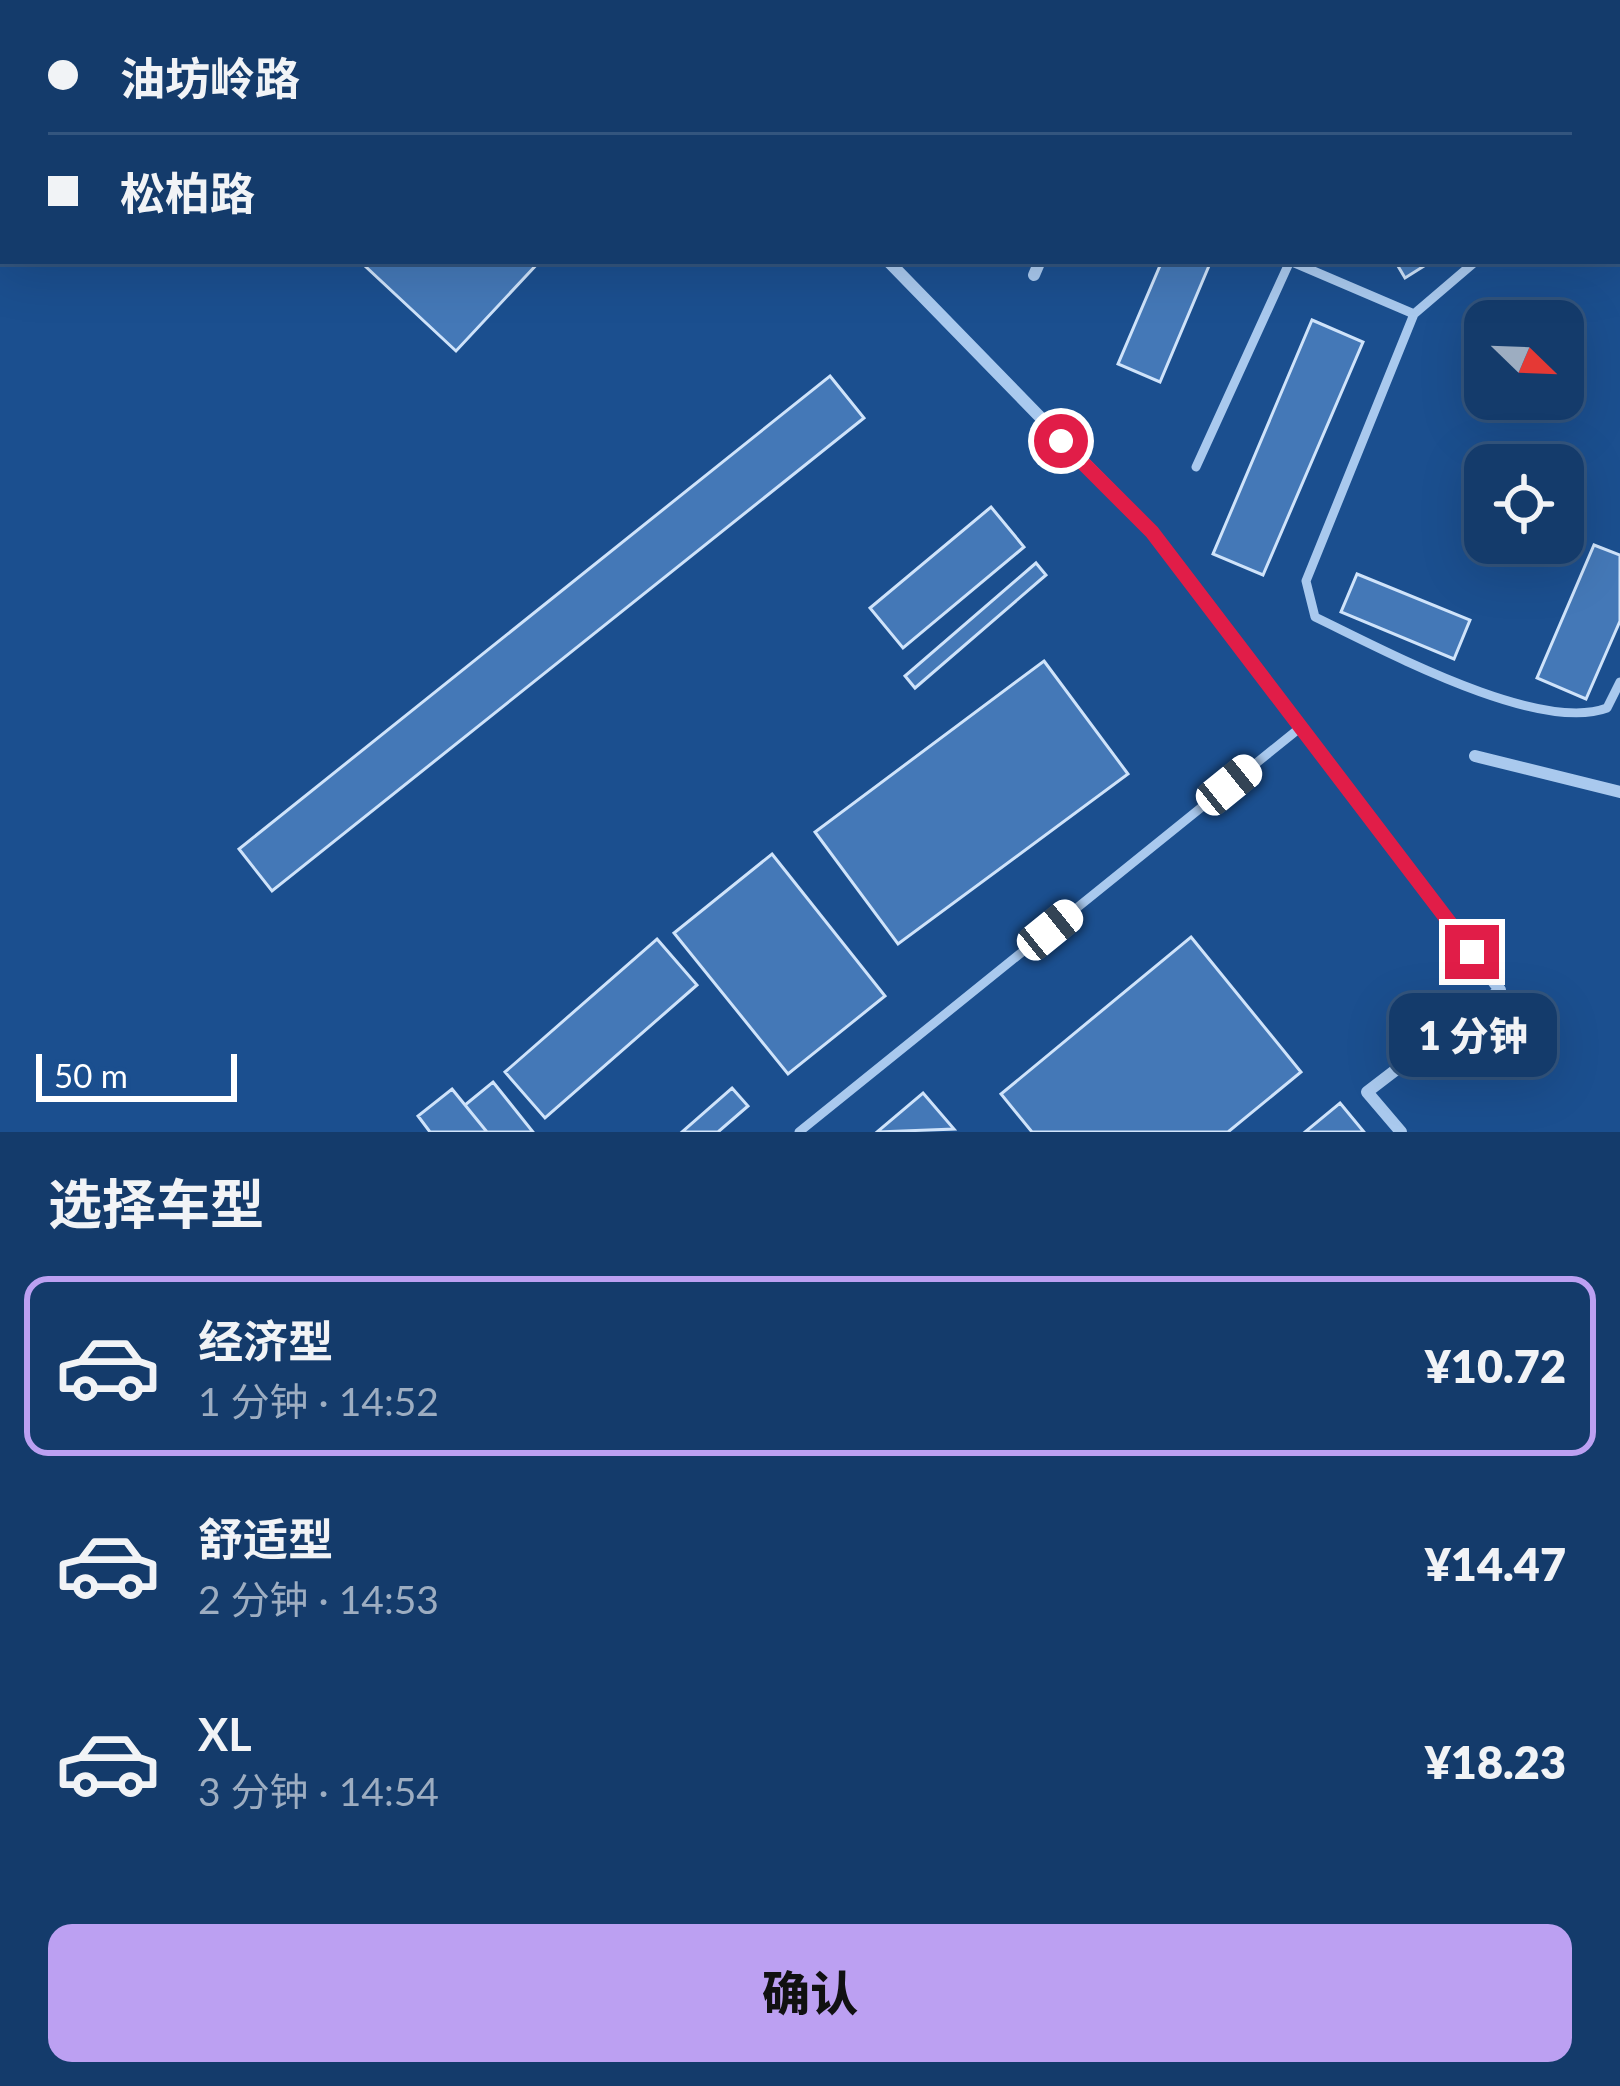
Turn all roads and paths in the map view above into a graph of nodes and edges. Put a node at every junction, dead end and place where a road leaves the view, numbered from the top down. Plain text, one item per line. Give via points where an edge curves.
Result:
1 (891, 264) edge
2 (1289, 264) edge
3 (1297, 264) edge
4 (1472, 264) edge
5 (1414, 314) junction
6 (1196, 467) dead end
7 (1620, 682) edge
8 (1301, 728) junction
9 (1475, 755) dead end
10 (1620, 792) edge
11 (799, 1132) edge
12 (1401, 1132) edge

1 - 8 street via 1152,532
2 - 6 lane
3 - 5 lane
4 - 5 lane
5 - 7 lane via 1306,581 1315,617 1462,687 1585,716 1607,708
8 - 11 lane
8 - 12 street via 1500,990 1367,1092
9 - 10 street

